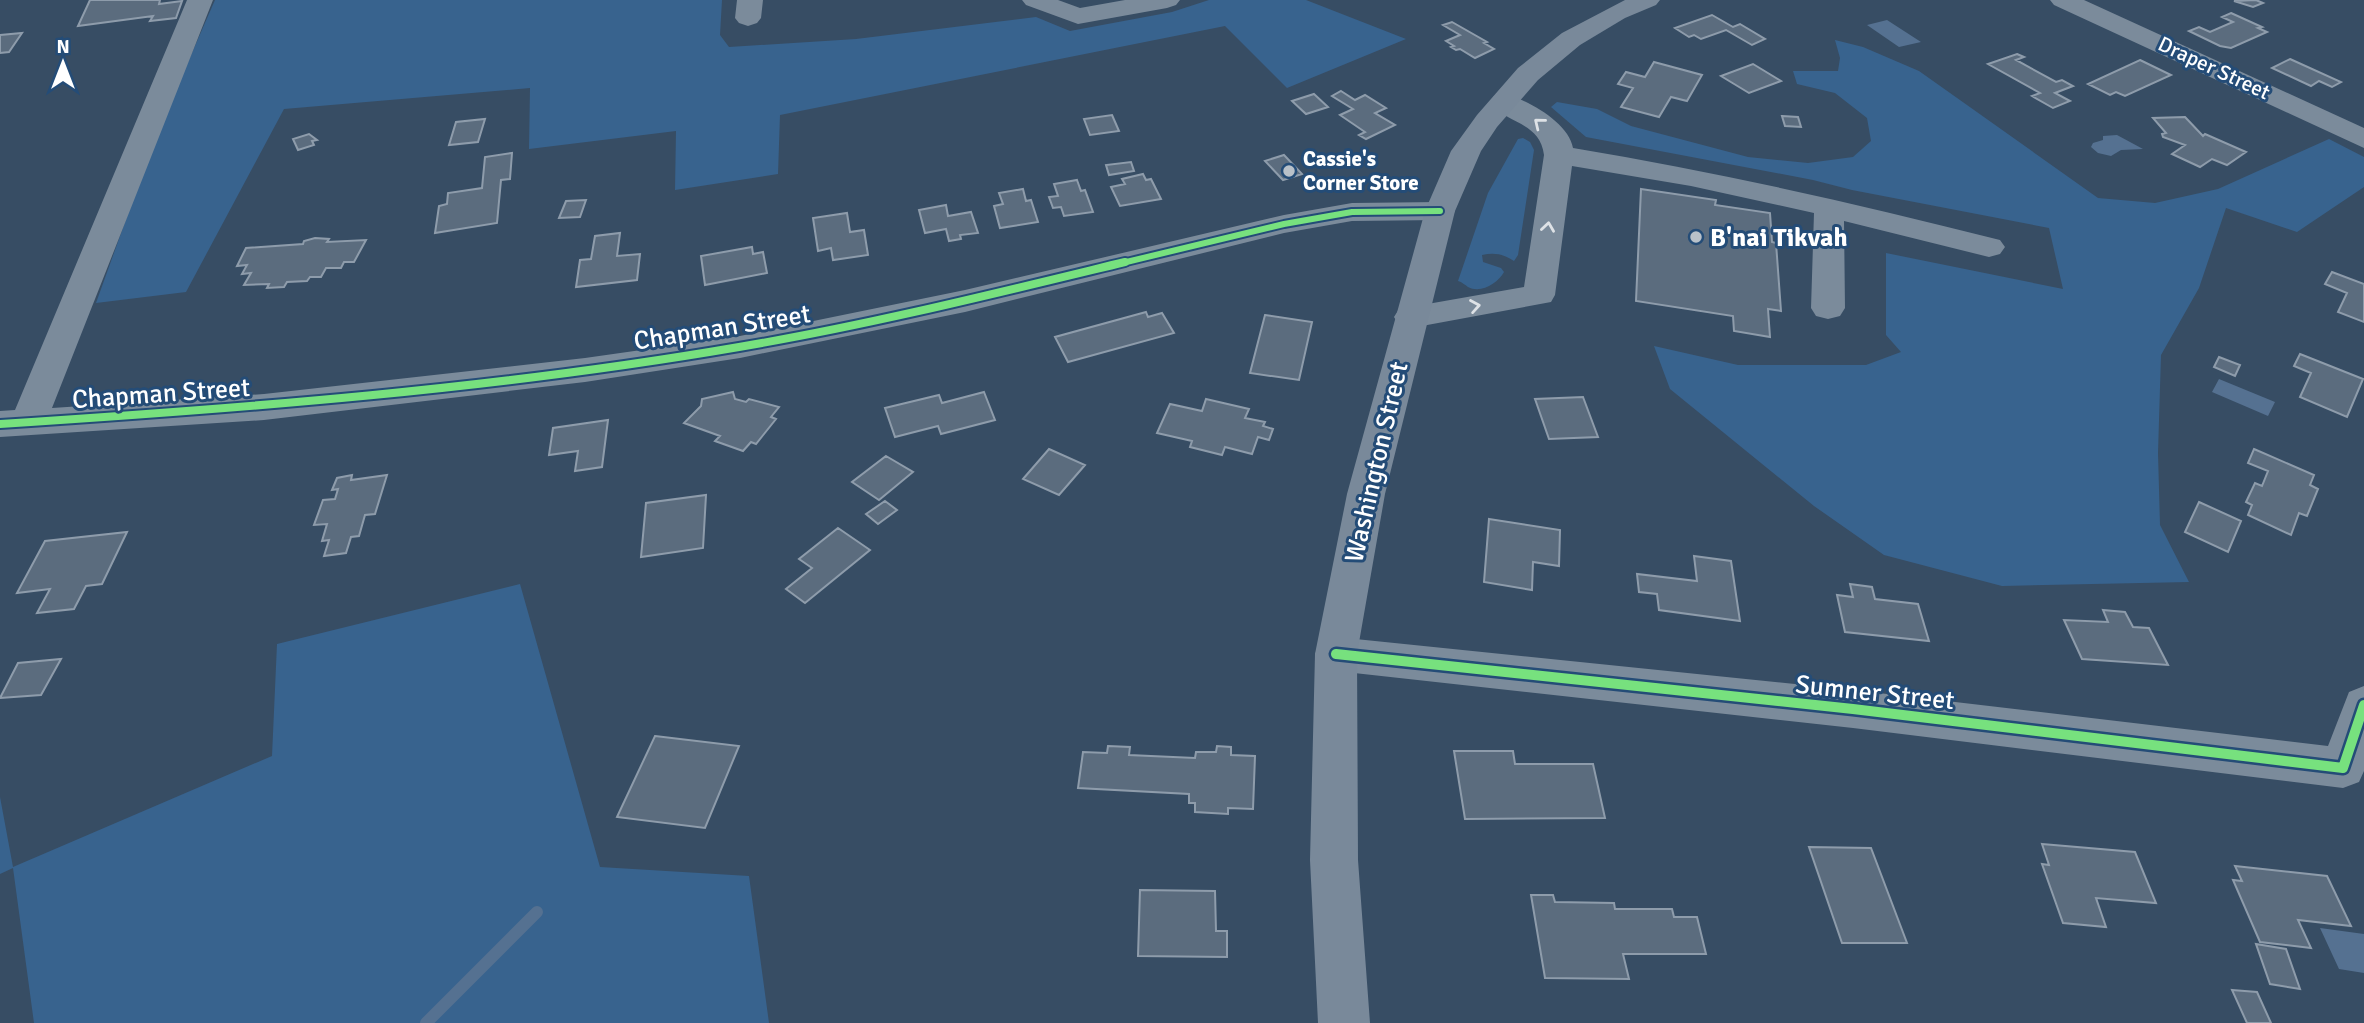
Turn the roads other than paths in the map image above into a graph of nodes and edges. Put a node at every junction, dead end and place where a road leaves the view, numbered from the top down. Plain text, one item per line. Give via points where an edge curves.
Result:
1 (200, 0) edge
2 (1035, 0) edge
3 (1167, 0) edge
4 (1647, 0) edge
5 (2063, 0) edge
6 (1504, 102) junction
7 (2364, 139) edge
8 (1559, 155) junction
9 (1829, 206) junction
10 (1440, 211) junction
11 (1989, 247) dead end
12 (1828, 308) dead end
13 (1411, 317) junction
14 (14, 423) edge
15 (1336, 654) junction
16 (2364, 705) edge
17 (2353, 779) edge
18 (1343, 1023) edge

1 - 14 street
2 - 3 street via 1079,16
4 - 6 main road, Washington Street via 1572,39 1528,74
5 - 7 street, Draper Street
8 -> 6 street via 1557,140 1543,124
6 - 10 main road, Washington Street via 1466,151
8 - 9 street
13 -> 8 street via 1539,295
9 - 11 street
9 - 12 street
10 - 13 main road, Washington Street
10 - 14 street, Chapman Street via 1353,212 1284,224 902,315 727,349 264,407
13 - 15 main road, Washington Street via 1366,494
15 - 17 street, Sumner Street via 1853,709
15 - 18 main road, Washington Street via 1334,860
16 - 17 street, Sumner Street

